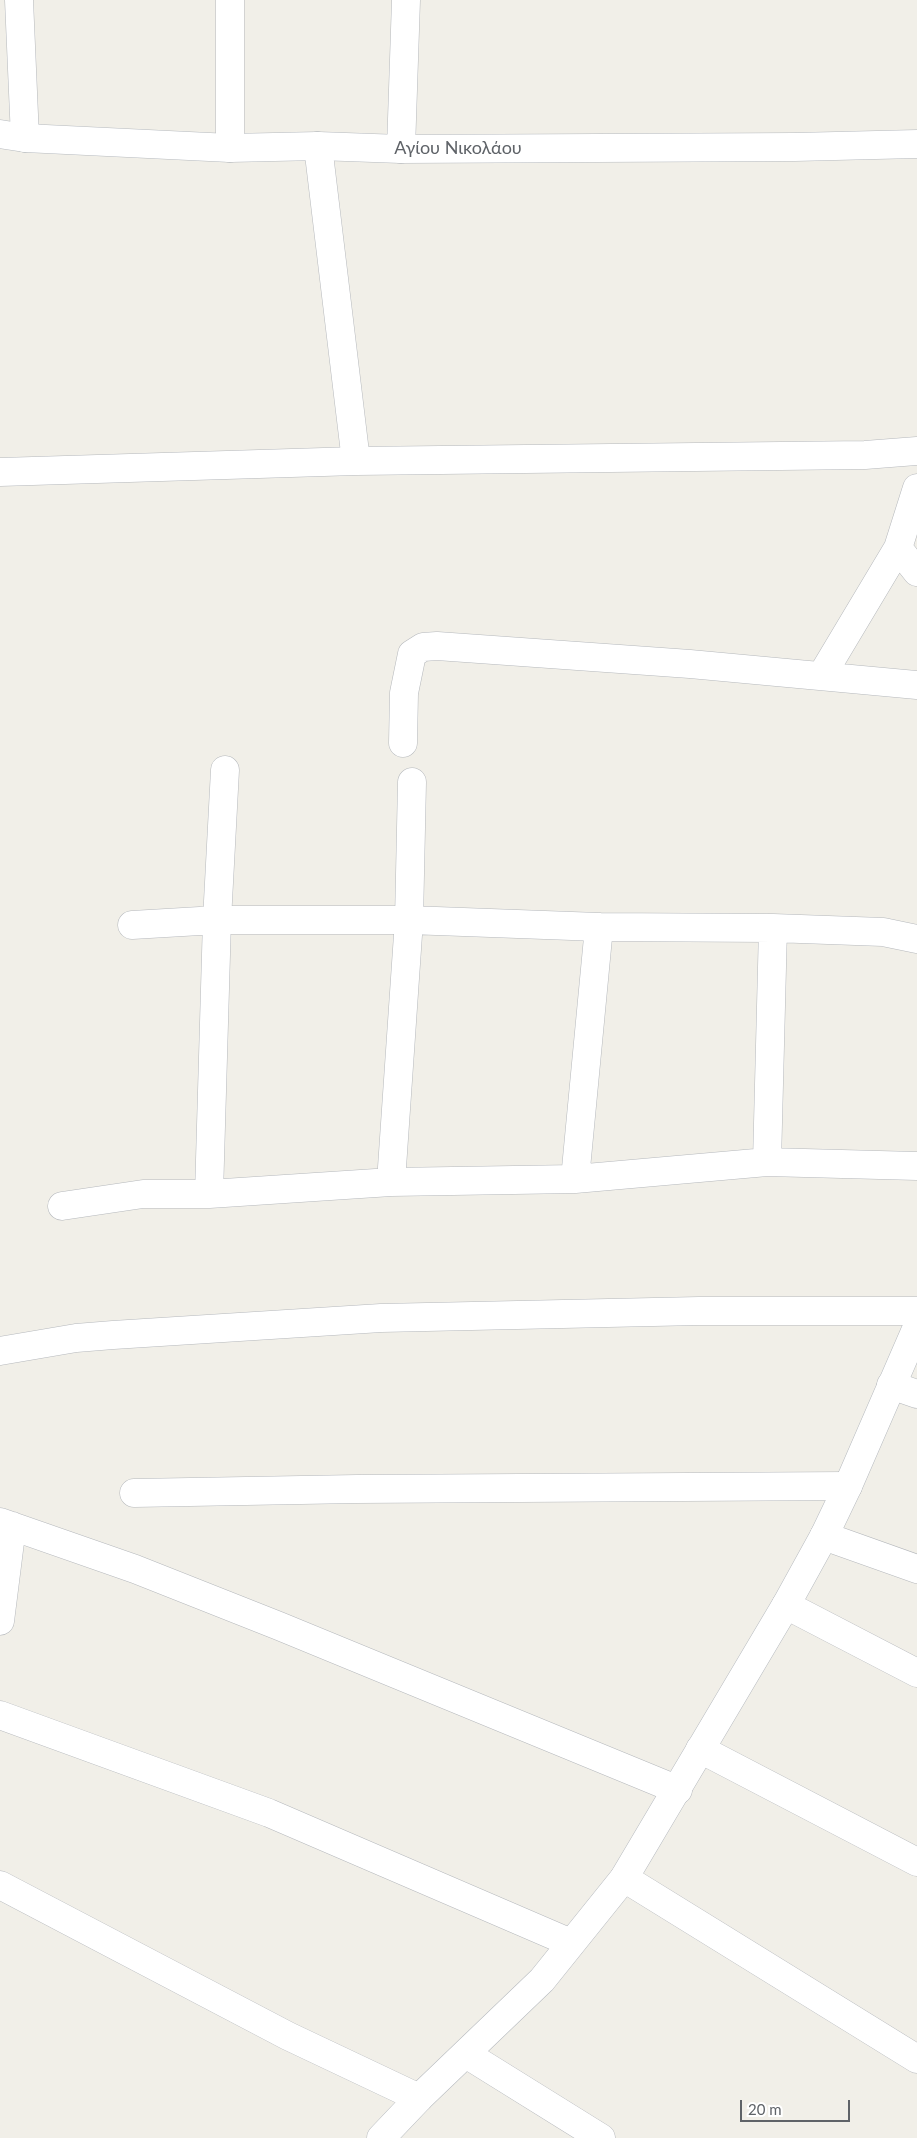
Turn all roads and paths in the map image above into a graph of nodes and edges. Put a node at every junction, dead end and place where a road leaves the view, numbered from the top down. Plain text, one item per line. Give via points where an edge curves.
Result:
1 (18, 0) edge
2 (230, 0) edge
3 (406, 0) edge
4 (13, 136) edge
5 (917, 144) edge
6 (318, 146) junction
7 (230, 148) junction
8 (401, 149) junction
9 (917, 451) edge
10 (356, 461) junction
11 (0, 472) edge
12 (917, 488) edge
13 (898, 548) junction
14 (917, 572) edge
15 (822, 676) junction
16 (917, 685) edge
17 (403, 743) dead end
18 (225, 770) dead end
19 (412, 782) dead end
20 (217, 920) junction
21 (410, 920) junction
22 (132, 925) dead end
23 (600, 927) junction
24 (773, 928) junction
25 (917, 939) edge
26 (767, 1162) junction
27 (917, 1166) edge
28 (575, 1179) junction
29 (391, 1182) junction
30 (209, 1194) junction
31 (62, 1206) dead end
32 (917, 1311) edge
33 (917, 1327) edge
34 (0, 1351) edge
35 (891, 1385) junction
36 (917, 1394) edge
37 (848, 1486) junction
38 (134, 1493) dead end
39 (6, 1524) edge
40 (824, 1536) junction
41 (917, 1569) edge
42 (786, 1605) junction
43 (0, 1622) edge
44 (917, 1672) edge
45 (0, 1715) edge
46 (700, 1749) junction
47 (678, 1790) junction
48 (917, 1862) edge
49 (624, 1878) junction
50 (0, 1885) edge
51 (571, 1943) junction
52 (466, 2054) junction
53 (917, 2059) edge
54 (419, 2098) junction
55 (381, 2138) edge
56 (600, 2138) edge

1 - 4 street
2 - 7 street
3 - 8 street
4 - 7 street, Αγίου Νικολάου
5 - 8 street, Αγίου Νικολάου
6 - 7 street, Αγίου Νικολάου
6 - 8 street, Αγίου Νικολάου
6 - 10 street
9 - 10 street via 864,455
10 - 11 street
12 - 13 street
13 - 14 street
13 - 15 street
15 - 16 street
15 - 17 street via 423,647 412,654 404,693
18 - 20 street
19 - 21 street
20 - 21 street
20 - 22 street
20 - 30 street
21 - 23 street
21 - 29 street
23 - 24 street
23 - 28 street
24 - 25 street via 883,932
24 - 26 street
26 - 27 street
26 - 28 street
28 - 29 street
29 - 30 street
30 - 31 street via 143,1194
32 - 34 street via 708,1311 381,1318 104,1336
33 - 35 street
35 - 36 street
35 - 37 street
37 - 38 street
37 - 40 street
39 - 43 street
39 - 47 street via 270,1622
40 - 41 street
40 - 42 street
42 - 44 street
42 - 46 street
45 - 51 street via 269,1813
46 - 47 street
46 - 48 street
47 - 49 street
49 - 51 street
49 - 53 street
50 - 54 street via 288,2036
51 - 52 street via 542,1980
52 - 54 street
52 - 56 street
54 - 55 street

